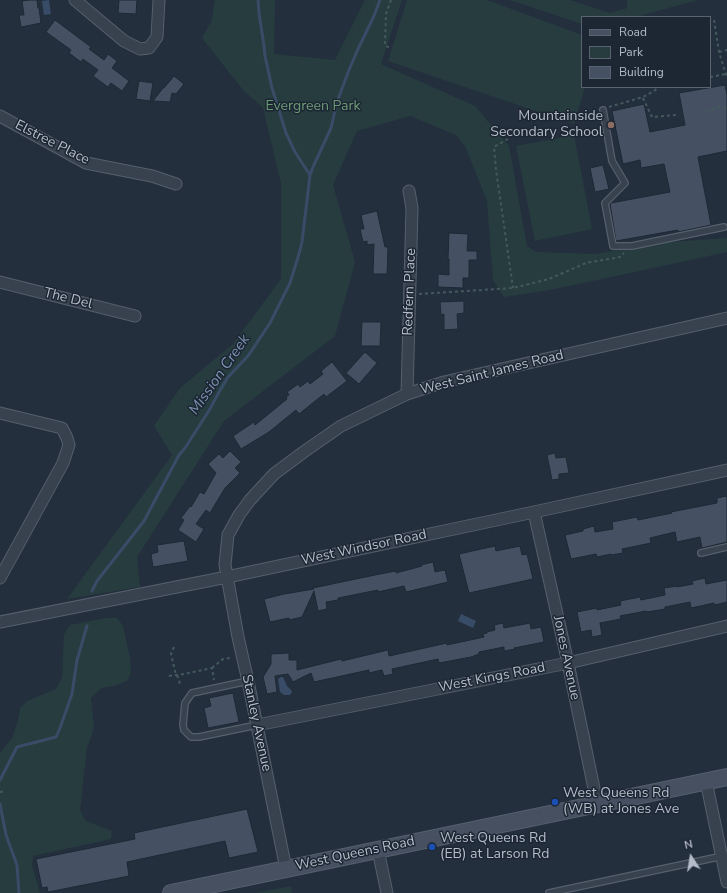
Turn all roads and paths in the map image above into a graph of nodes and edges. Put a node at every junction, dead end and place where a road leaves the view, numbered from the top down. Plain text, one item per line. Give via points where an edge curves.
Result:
1 (75, 0) edge
2 (159, 0) edge
3 (391, 0) edge
4 (714, 20) dead end
5 (392, 48) dead end
6 (727, 50) edge
7 (719, 52) junction
8 (726, 74) edge
9 (711, 77) edge
10 (727, 78) edge
11 (658, 88) edge
12 (643, 97) junction
13 (727, 108) edge
14 (603, 110) joint
15 (706, 112) dead end
16 (676, 115) dead end
17 (0, 116) edge
18 (508, 139) dead end
19 (176, 184) dead end
20 (409, 191) dead end
21 (724, 227) dead end
22 (632, 246) junction
23 (0, 282) edge
24 (513, 288) junction
25 (410, 295) junction
26 (135, 316) dead end
27 (727, 318) edge
28 (407, 394) junction
29 (0, 413) edge
30 (727, 470) edge
31 (534, 512) junction
32 (727, 547) edge
33 (701, 553) dead end
34 (227, 577) junction
35 (0, 578) edge
36 (0, 622) edge
37 (727, 626) edge
38 (174, 647) dead end
39 (230, 658) dead end
40 (568, 663) junction
41 (212, 668) junction
42 (176, 675) junction
43 (170, 676) dead end
44 (248, 681) junction
45 (180, 686) dead end
46 (225, 686) junction
47 (256, 725) junction
48 (727, 777) edge
49 (706, 781) junction
50 (5, 791) dead end
51 (0, 792) edge
52 (598, 803) junction
53 (378, 850) junction
54 (724, 856) edge
55 (286, 869) junction
56 (727, 882) edge
57 (171, 893) edge
58 (387, 893) edge
59 (548, 893) edge

1 - 2 street via 124,42 140,49 149,48 157,37
3 - 5 path via 386,14 385,46
4 - 7 path
6 - 7 path
7 - 8 path
8 - 9 path
8 - 10 path
11 - 12 path
12 - 14 path
12 - 16 path via 652,117
13 - 15 path via 720,107
14 - 22 lane via 612,161 625,183 605,203 613,246
17 - 19 street, Elstree Place via 86,163 152,176
18 - 24 path via 494,147
20 - 25 street, Redfern Place via 412,208
21 - 22 lane
22 - 24 path via 620,257 586,263 549,279
23 - 26 street, The Del
24 - 25 path
25 - 28 street, Redfern Place
27 - 28 street, West Saint James Road via 452,380
28 - 34 street, West Saint James Road via 341,426 274,474 250,500 228,535 225,565
29 - 35 street via 62,428 69,445 63,463
30 - 31 street, West Windsor Road
31 - 34 street, West Windsor Road
31 - 40 street, Jones Avenue
32 - 33 lane
34 - 36 street, West Windsor Road
34 - 44 street, Stanley Avenue
37 - 40 street, West Kings Road
38 - 42 path via 171,654
39 - 41 path via 223,659
40 - 47 street, West Kings Road
40 - 52 street, Jones Avenue
41 - 42 path
41 - 46 path via 214,680 217,679
42 - 43 path
42 - 45 path
44 - 46 lane
44 - 47 street, Stanley Avenue
46 - 47 lane via 192,693 186,703 184,730 191,737 199,737
47 - 55 street, Stanley Avenue
48 - 49 main road, West Queens Road
49 - 52 main road, West Queens Road
49 - 54 street
50 - 51 path
52 - 53 main road, West Queens Road
53 - 55 main road, West Queens Road
53 - 58 street
54 - 56 street
54 - 59 lane
55 - 57 main road, West Queens Road

